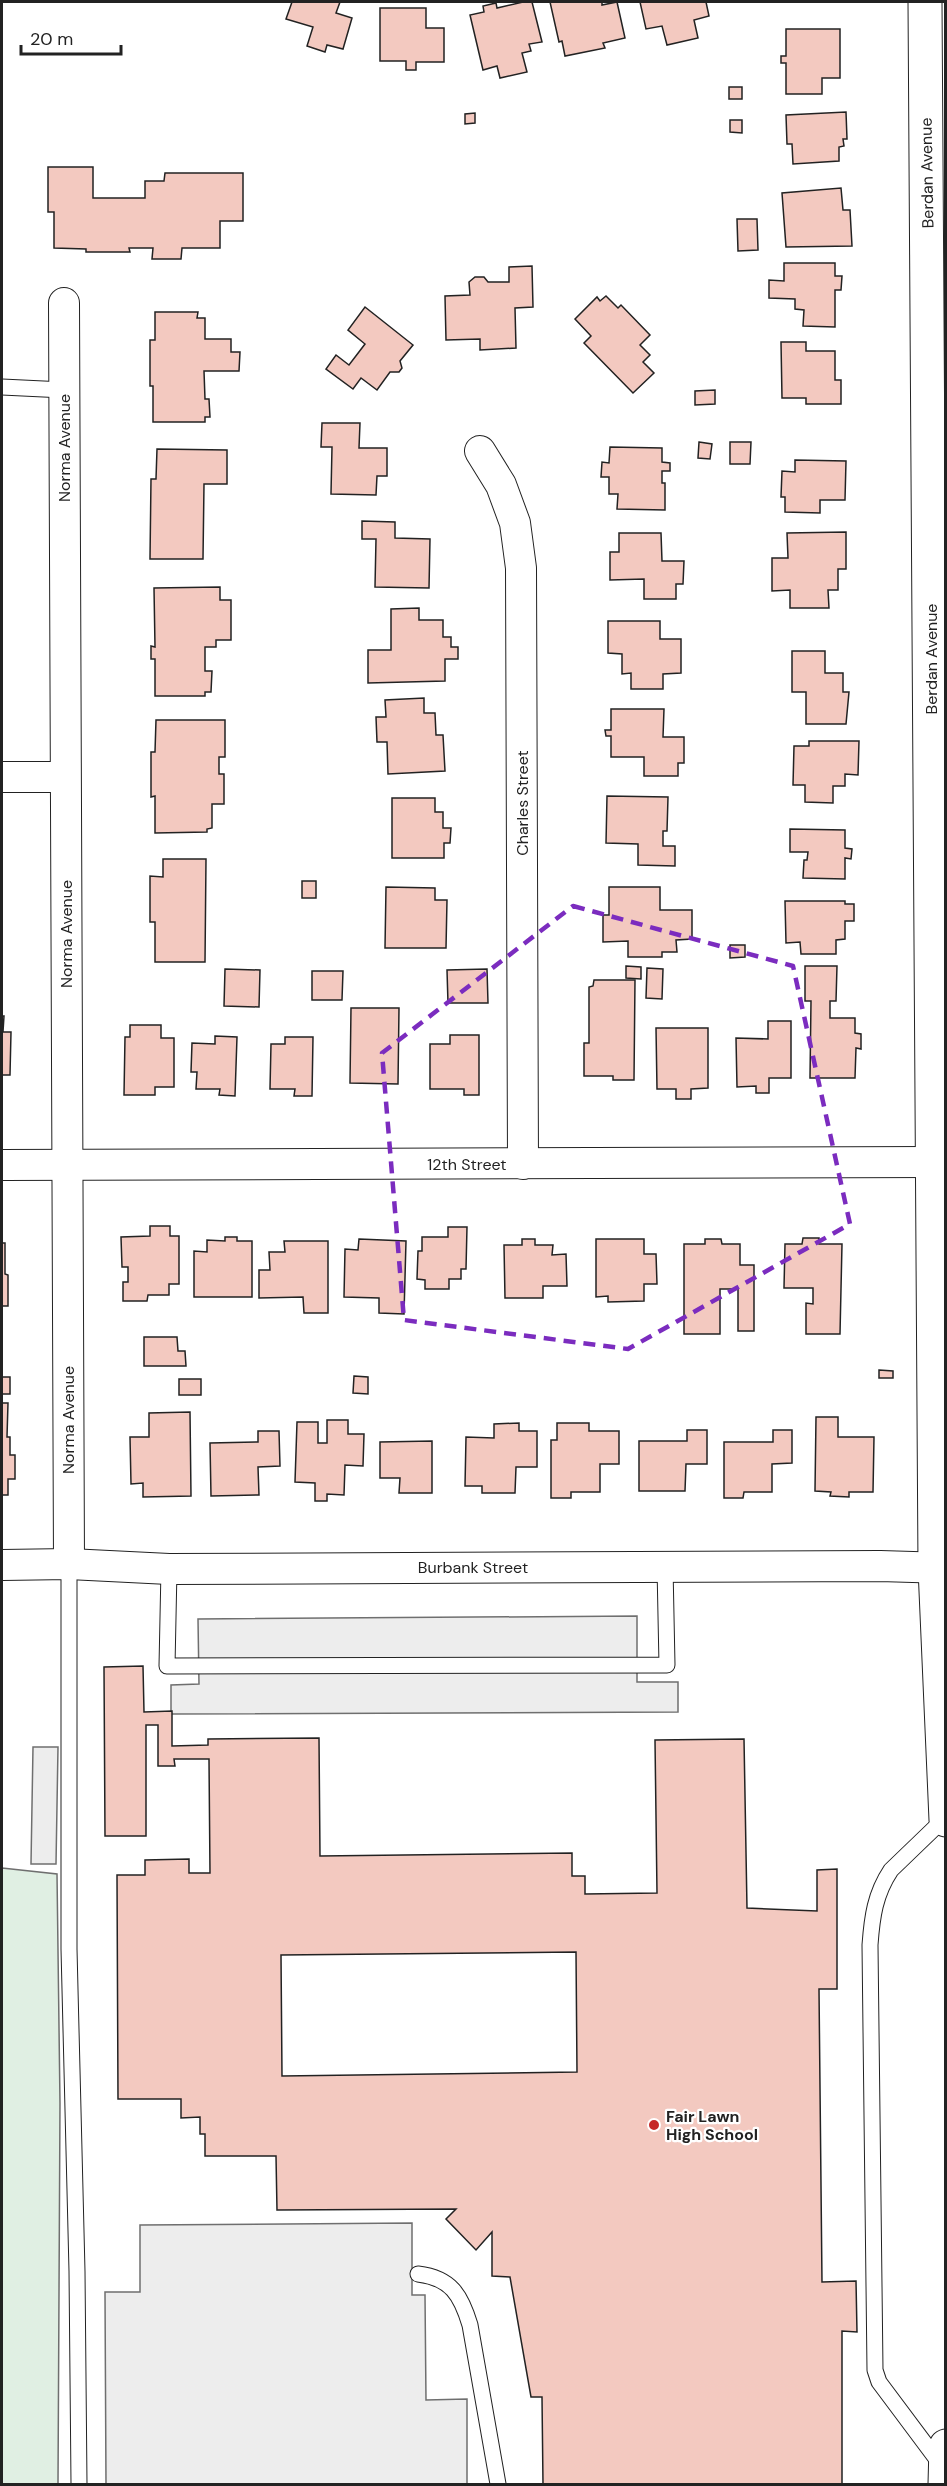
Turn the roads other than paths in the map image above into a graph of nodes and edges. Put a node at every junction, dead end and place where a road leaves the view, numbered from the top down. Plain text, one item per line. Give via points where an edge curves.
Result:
1 (925, 2) edge
2 (64, 303) dead end
3 (2, 387) edge
4 (64, 390) junction
5 (937, 424) edge
6 (480, 451) dead end
7 (2, 777) edge
8 (65, 777) junction
9 (938, 804) edge
10 (523, 1164) junction
11 (2, 1165) edge
12 (67, 1165) junction
13 (937, 1178) edge
14 (69, 1564) junction
15 (2, 1565) edge
16 (666, 1567) junction
17 (940, 1568) edge
18 (169, 1569) junction
19 (945, 1819) edge
20 (418, 2274) dead end
21 (945, 2446) edge
22 (945, 2471) edge
23 (79, 2484) edge
24 (498, 2484) edge
25 (945, 2484) edge

1 - 5 street, Berdan Avenue
2 - 4 street, Norma Avenue
3 - 4 lane
4 - 8 street, Norma Avenue
5 - 9 street, Berdan Avenue
6 - 10 street, Charles Street via 505,494 521,568
7 - 8 street
8 - 12 street, Norma Avenue
9 - 13 street, Berdan Avenue
10 - 12 street, 12th Street
10 - 13 street, 12th Street
11 - 12 street, 12th Street
12 - 14 street, Norma Avenue
13 - 17 street, Berdan Avenue
14 - 15 street, Burbank Street
14 - 18 street, Burbank Street
14 - 23 lane via 69,1949
16 - 17 street, Burbank Street
16 - 18 street, Burbank Street
16 - 18 lane via 668,1665 167,1666
17 - 19 street, Berdan Avenue
19 - 22 lane via 885,1879 874,1905 870,1945 875,2370 879,2382
20 - 24 lane via 454,2289 464,2306
21 - 22 street
22 - 25 street

